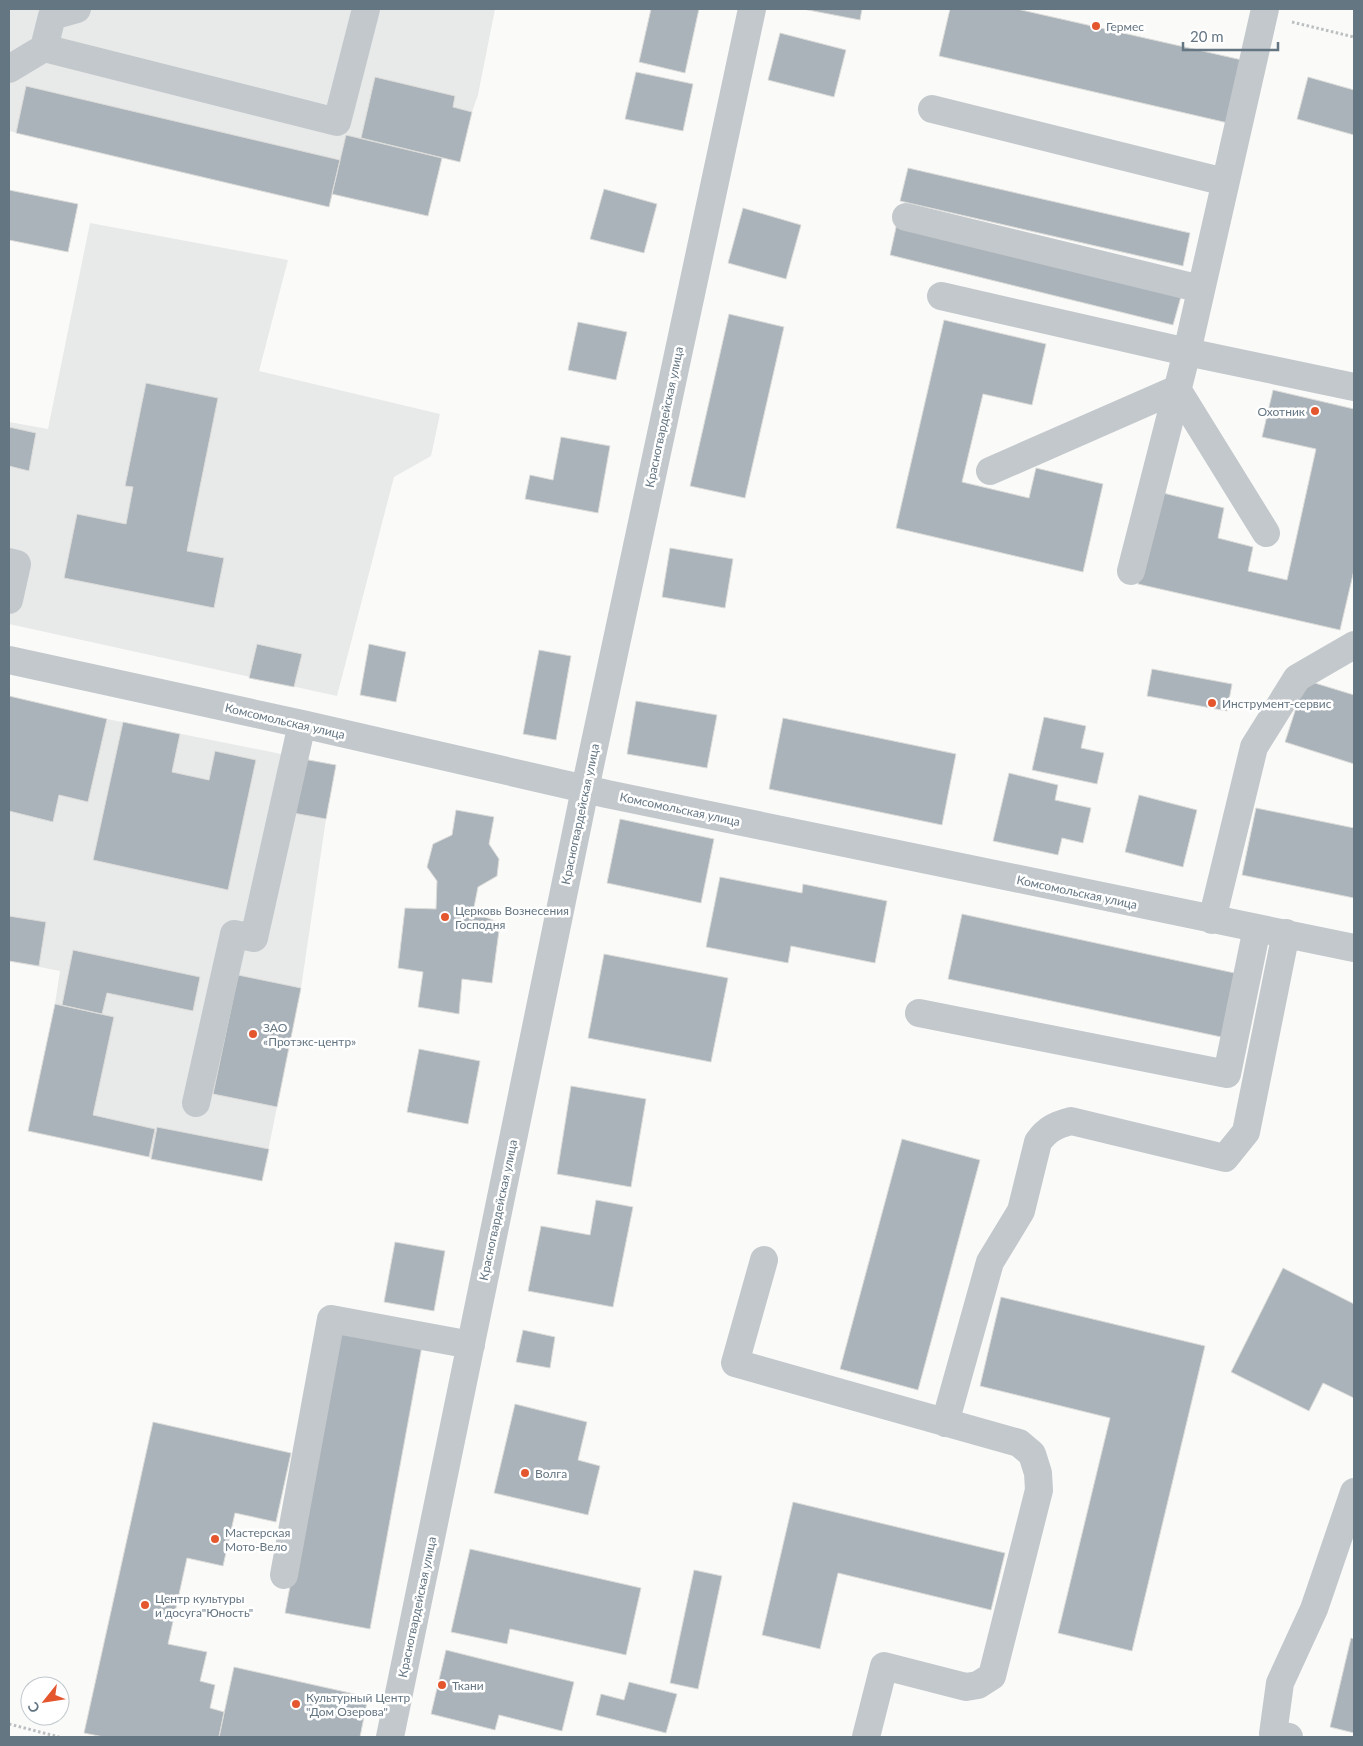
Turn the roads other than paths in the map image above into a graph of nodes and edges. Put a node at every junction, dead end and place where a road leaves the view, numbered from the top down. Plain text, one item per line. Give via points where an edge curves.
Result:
1 (77, 9) edge
2 (366, 9) edge
3 (752, 9) edge
4 (1264, 12) edge
5 (44, 48) junction
6 (9, 69) edge
7 (932, 110) dead end
8 (1225, 182) junction
9 (906, 216) dead end
10 (1201, 289) junction
11 (941, 296) dead end
12 (1187, 352) junction
13 (1354, 387) edge
14 (1177, 389) junction
15 (990, 471) dead end
16 (1266, 533) dead end
17 (9, 562) edge
18 (1130, 571) dead end
19 (9, 600) edge
20 (1354, 645) edge
21 (9, 660) edge
22 (302, 724) junction
23 (585, 789) junction
24 (1212, 920) junction
25 (1257, 928) junction
26 (1286, 933) junction
27 (1354, 948) edge
28 (919, 1013) dead end
29 (196, 1103) dead end
30 (764, 1260) dead end
31 (470, 1344) junction
32 (945, 1423) junction
33 (1354, 1492) edge
34 (284, 1575) dead end
35 (390, 1737) edge
36 (866, 1737) edge
37 (1289, 1737) edge

1 - 5 street via 52,16
2 - 5 street via 337,122
3 - 23 street, Красногвардейская улица
4 - 8 street
5 - 6 street
7 - 8 street
8 - 10 street
9 - 10 street
10 - 12 street
11 - 12 street
12 - 13 street
12 - 14 street
14 - 15 street
14 - 16 street
14 - 18 street
17 - 19 street via 17,564
20 - 24 street via 1296,678 1254,747
21 - 22 street, Комсомольская улица
22 - 23 street, Комсомольская улица
22 - 29 street via 254,938 234,934
23 - 24 street, Комсомольская улица
23 - 31 street, Красногвардейская улица
24 - 25 street, Комсомольская улица
25 - 26 street, Комсомольская улица
25 - 28 street via 1227,1074
26 - 27 street, Комсомольская улица
26 - 32 street via 1246,1132 1225,1158 1071,1121 1055,1125 1038,1142 1021,1211 990,1262
30 - 32 street via 735,1363
31 - 34 street via 331,1319
31 - 35 street, Красногвардейская улица
32 - 36 street via 1019,1443 1032,1454 1039,1490 992,1676 978,1686 966,1687 884,1666
33 - 37 street via 1314,1610 1280,1683 1273,1734

